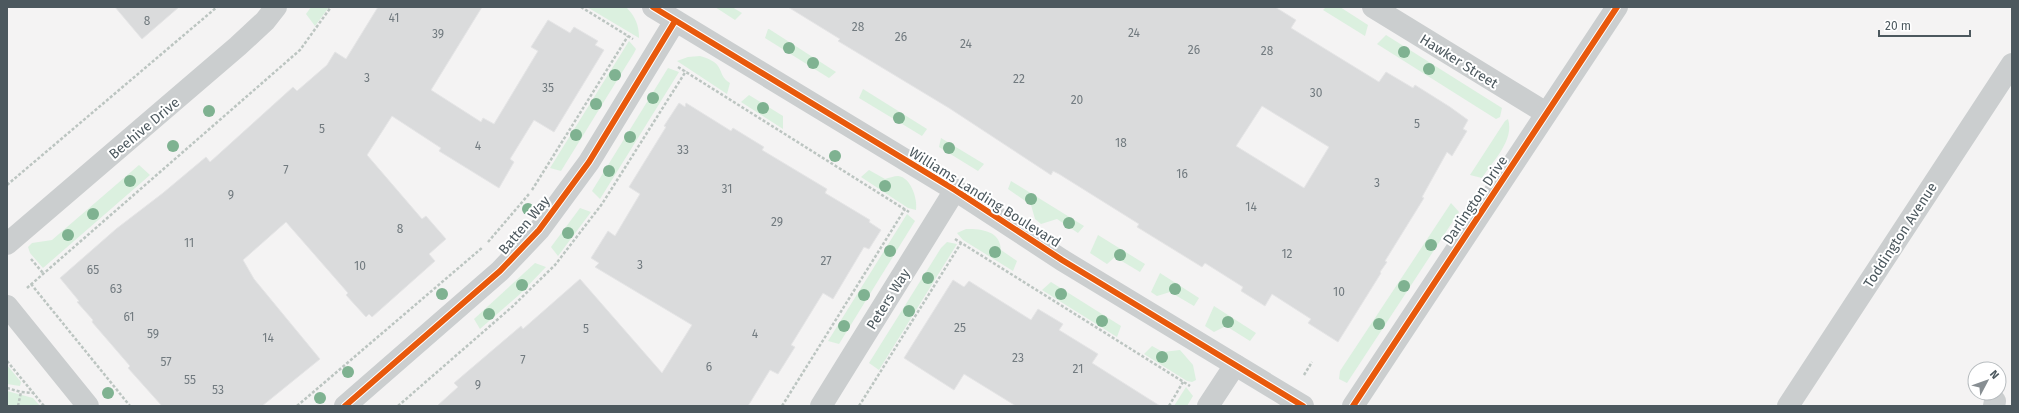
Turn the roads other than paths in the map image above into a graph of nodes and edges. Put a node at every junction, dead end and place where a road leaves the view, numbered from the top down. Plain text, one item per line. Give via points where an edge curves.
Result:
1 (276, 7) edge
2 (653, 7) edge
3 (1373, 7) edge
4 (1617, 7) edge
5 (675, 21) junction
6 (2012, 64) edge
7 (1546, 114) junction
8 (955, 190) junction
9 (7, 244) edge
10 (14, 299) edge
11 (1234, 365) junction
12 (1210, 403) edge
13 (88, 406) edge
14 (345, 406) edge
15 (821, 406) edge
16 (1303, 406) edge
17 (1352, 406) edge
18 (1788, 406) edge

1 - 9 street, Beehive Drive via 238,46
2 - 5 street, Williams Landing Boulevard
3 - 7 street, Hawker Street
4 - 7 street, Darlington Drive
5 - 8 street, Williams Landing Boulevard
5 - 14 street, Batten Way via 589,162 539,230 500,271
6 - 18 street, Toddington Avenue
7 - 17 street, Darlington Drive
8 - 11 street, Williams Landing Boulevard via 1062,260
8 - 15 street, Peters Way
10 - 13 street
11 - 12 street
11 - 16 street, Williams Landing Boulevard

